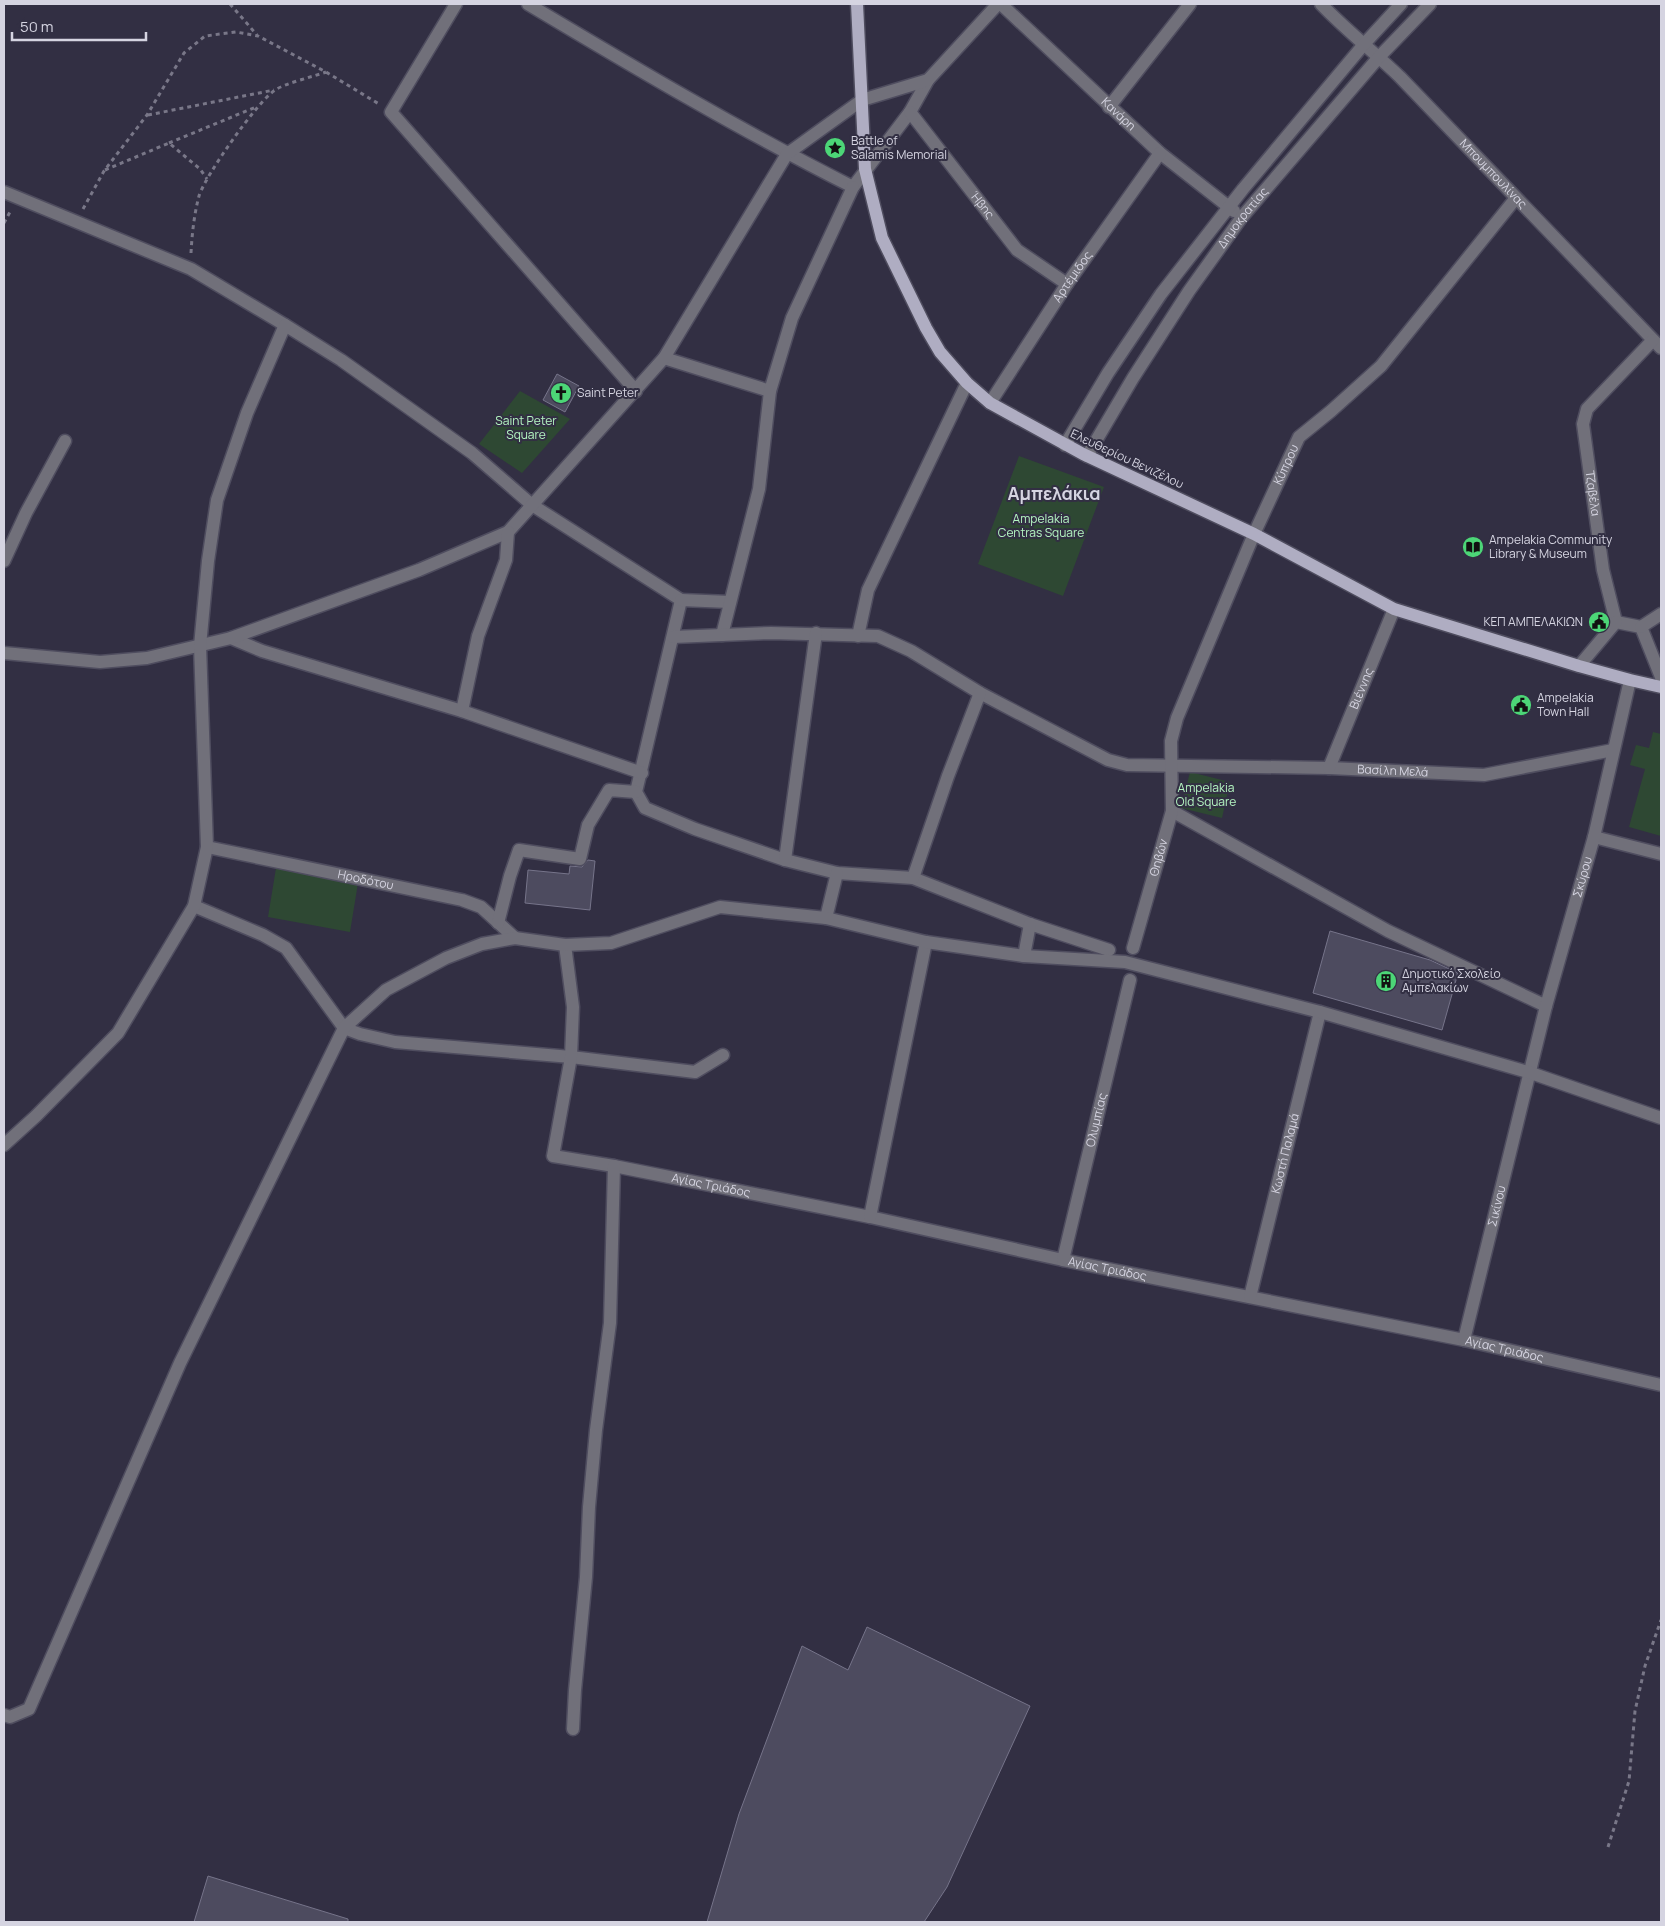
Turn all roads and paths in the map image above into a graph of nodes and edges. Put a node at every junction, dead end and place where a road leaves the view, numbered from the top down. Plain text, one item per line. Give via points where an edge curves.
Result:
1 (230, 4) edge
2 (456, 4) edge
3 (528, 4) edge
4 (858, 4) edge
5 (1000, 4) edge
6 (1190, 4) edge
7 (1321, 4) edge
8 (1401, 4) edge
9 (1430, 4) edge
10 (258, 36) junction
11 (1365, 43) junction
12 (1379, 57) junction
13 (326, 72) junction
14 (928, 80) junction
15 (276, 90) junction
16 (862, 100) junction
17 (1110, 106) junction
18 (257, 107) junction
19 (391, 112) junction
20 (910, 112) junction
21 (147, 115) junction
22 (169, 143) junction
23 (1160, 153) junction
24 (787, 154) junction
25 (865, 169) junction
26 (104, 171) junction
27 (207, 179) junction
28 (853, 187) junction
29 (4, 192) edge
30 (1516, 198) junction
31 (1229, 206) junction
32 (1242, 217) junction
33 (77, 221) junction
34 (191, 269) junction
35 (1067, 284) junction
36 (285, 325) junction
37 (1657, 344) edge
38 (664, 358) junction
39 (968, 383) junction
40 (636, 391) junction
41 (770, 392) junction
42 (990, 403) junction
43 (65, 442) dead end
44 (1065, 445) junction
45 (1087, 456) junction
46 (532, 505) junction
47 (508, 532) junction
48 (1254, 534) junction
49 (4, 561) edge
50 (681, 600) junction
51 (730, 602) junction
52 (1394, 609) junction
53 (1661, 614) edge
54 (1616, 622) junction
55 (1641, 627) junction
56 (816, 634) junction
57 (722, 635) junction
58 (858, 636) junction
59 (673, 637) junction
60 (231, 638) junction
61 (200, 646) junction
62 (4, 653) edge
63 (1579, 666) junction
64 (1661, 677) edge
65 (1630, 680) junction
66 (1661, 687) edge
67 (980, 693) junction
68 (462, 711) junction
69 (1613, 750) junction
70 (1171, 765) junction
71 (1329, 768) junction
72 (642, 772) junction
73 (636, 792) junction
74 (1172, 811) junction
75 (1594, 837) junction
76 (207, 847) junction
77 (1661, 854) edge
78 (785, 860) junction
79 (837, 873) junction
80 (913, 878) junction
81 (194, 906) junction
82 (826, 918) junction
83 (498, 923) junction
84 (1030, 924) junction
85 (515, 938) junction
86 (926, 942) junction
87 (565, 945) junction
88 (1133, 948) dead end
89 (1109, 950) dead end
90 (1024, 956) junction
91 (1130, 980) dead end
92 (1546, 1006) junction
93 (1320, 1012) junction
94 (344, 1028) junction
95 (723, 1055) dead end
96 (571, 1057) junction
97 (1531, 1073) junction
98 (1661, 1118) edge
99 (4, 1145) edge
100 (614, 1166) junction
101 (870, 1217) junction
102 (1063, 1260) junction
103 (1250, 1297) junction
104 (1464, 1340) junction
105 (1661, 1385) edge
106 (1661, 1620) edge
107 (4, 1714) edge
108 (573, 1729) dead end
109 (1608, 1847) dead end

1 - 10 path
2 - 19 street
3 - 24 street
4 - 16 main road, Ελευθερίου Βενιζέλου
5 - 14 street
5 - 17 street, Κανάρη
6 - 17 street
7 - 11 street, Μπουμπουλίνας
8 - 11 street, Δημοκρατίας
9 - 12 street, Δημοκρατίας
10 - 13 path
10 - 21 path via 236,32 205,36 184,53
11 - 12 street, Μπουμπουλίνας
11 - 31 street, Δημοκρατίας
12 - 30 street, Μπουμπουλίνας
12 - 32 street, Δημοκρατίας
13 - 15 path
13 - 19 path
14 - 16 street
14 - 20 street
15 - 18 path
15 - 21 path
16 - 24 street
16 - 25 main road, Ελευθερίου Βενιζέλου
17 - 23 street, Κανάρη
18 - 22 path
18 - 27 path
19 - 40 street
20 - 25 street
20 - 35 street, Ήβης via 1017,250
21 - 26 path
22 - 26 path
22 - 27 path
23 - 31 street, Κανάρη
23 - 35 street, Αρτέμιδος
24 - 28 street
24 - 38 street
25 - 28 street
25 - 39 main road, Ελευθερίου Βενιζέλου via 882,238 940,352
26 - 33 path
27 - 34 path via 192,228
28 - 41 street via 792,318
29 - 33 street
30 - 37 street, Μπουμπουλίνας
30 - 48 street, Κύπρου via 1381,366 1300,437
31 - 32 street, Κανάρη
31 - 44 street, Δημοκρατίας via 1161,294
32 - 45 street, Δημοκρατίας via 1189,291
33 - 34 street
34 - 36 street
35 - 42 street, Αρτέμιδος
36 - 46 street via 341,360 472,453
36 - 61 street via 247,414 217,500
37 - 54 street, Τζαβέλα via 1584,416 1603,570
38 - 40 street
38 - 41 street
39 - 42 main road, Ελευθερίου Βενιζέλου
39 - 58 street via 868,590
40 - 46 street
41 - 51 street via 759,489
42 - 44 main road, Ελευθερίου Βενιζέλου
43 - 49 street
44 - 45 main road, Ελευθερίου Βενιζέλου
45 - 48 main road, Ελευθερίου Βενιζέλου
46 - 47 street
46 - 50 street
47 - 60 street via 419,570
47 - 68 street via 506,560 478,636
48 - 52 main road, Ελευθερίου Βενιζέλου
48 - 70 street, Κύπρου via 1177,718 1171,741
50 - 51 street
50 - 59 street
51 - 57 street
52 - 63 main road, Ελευθερίου Βενιζέλου
52 - 71 street, Βιέννης
53 - 55 street
54 - 55 street
54 - 63 street
55 - 64 street
56 - 57 street, Βασίλη Μελά
56 - 58 street, Βασίλη Μελά
56 - 78 street
57 - 59 street, Βασίλη Μελά
58 - 67 street, Βασίλη Μελά via 878,636 911,650
59 - 72 street
60 - 61 street
60 - 68 street via 262,651
61 - 62 street via 146,658 100,662
61 - 76 street
63 - 65 main road, Ελευθερίου Βενιζέλου
65 - 66 main road, Ελευθερίου Βενιζέλου
65 - 69 street, Σκύρου
67 - 70 street, Βασίλη Μελά via 1108,760 1127,765
67 - 80 street
68 - 72 street
69 - 71 street, Βασίλη Μελά via 1484,775
69 - 75 street, Σκύρου
70 - 71 street, Βασίλη Μελά
70 - 74 street, Θηβών
72 - 73 street
73 - 78 street via 646,808
73 - 83 street via 609,790 588,825 580,859 519,850
74 - 88 street, Θηβών
74 - 92 street via 1388,932
75 - 77 street
75 - 92 street, Σκύρου
76 - 81 street
76 - 83 street, Ηροδότου via 462,900 480,907
78 - 79 street
79 - 80 street
79 - 82 street
80 - 84 street
81 - 94 street via 286,948
81 - 99 street via 118,1033
82 - 86 street
82 - 87 street via 720,907 612,943
83 - 85 street, Ηροδότου
84 - 89 street
84 - 90 street
85 - 87 street
85 - 94 street via 482,944 446,958 386,990
86 - 90 street
86 - 101 street
87 - 96 street via 573,1008
90 - 93 street via 1126,962
91 - 102 street, Ολυμπίας
92 - 97 street, Σκύρου
93 - 97 street
93 - 103 street, Κωστή Παλαμά
94 - 96 street via 395,1042
94 - 107 street via 180,1363 28,1709 10,1716
95 - 96 street via 695,1072
96 - 100 street, Αγίας Τριάδος via 553,1156
97 - 98 street
97 - 104 street, Σικίνου
100 - 101 street, Αγίας Τριάδος
100 - 108 street via 610,1323 596,1430
101 - 102 street, Αγίας Τριάδος
102 - 103 street, Αγίας Τριάδος
103 - 104 street, Αγίας Τριάδος
104 - 105 street, Αγίας Τριάδος
106 - 109 path via 1645,1666 1635,1711 1629,1781

